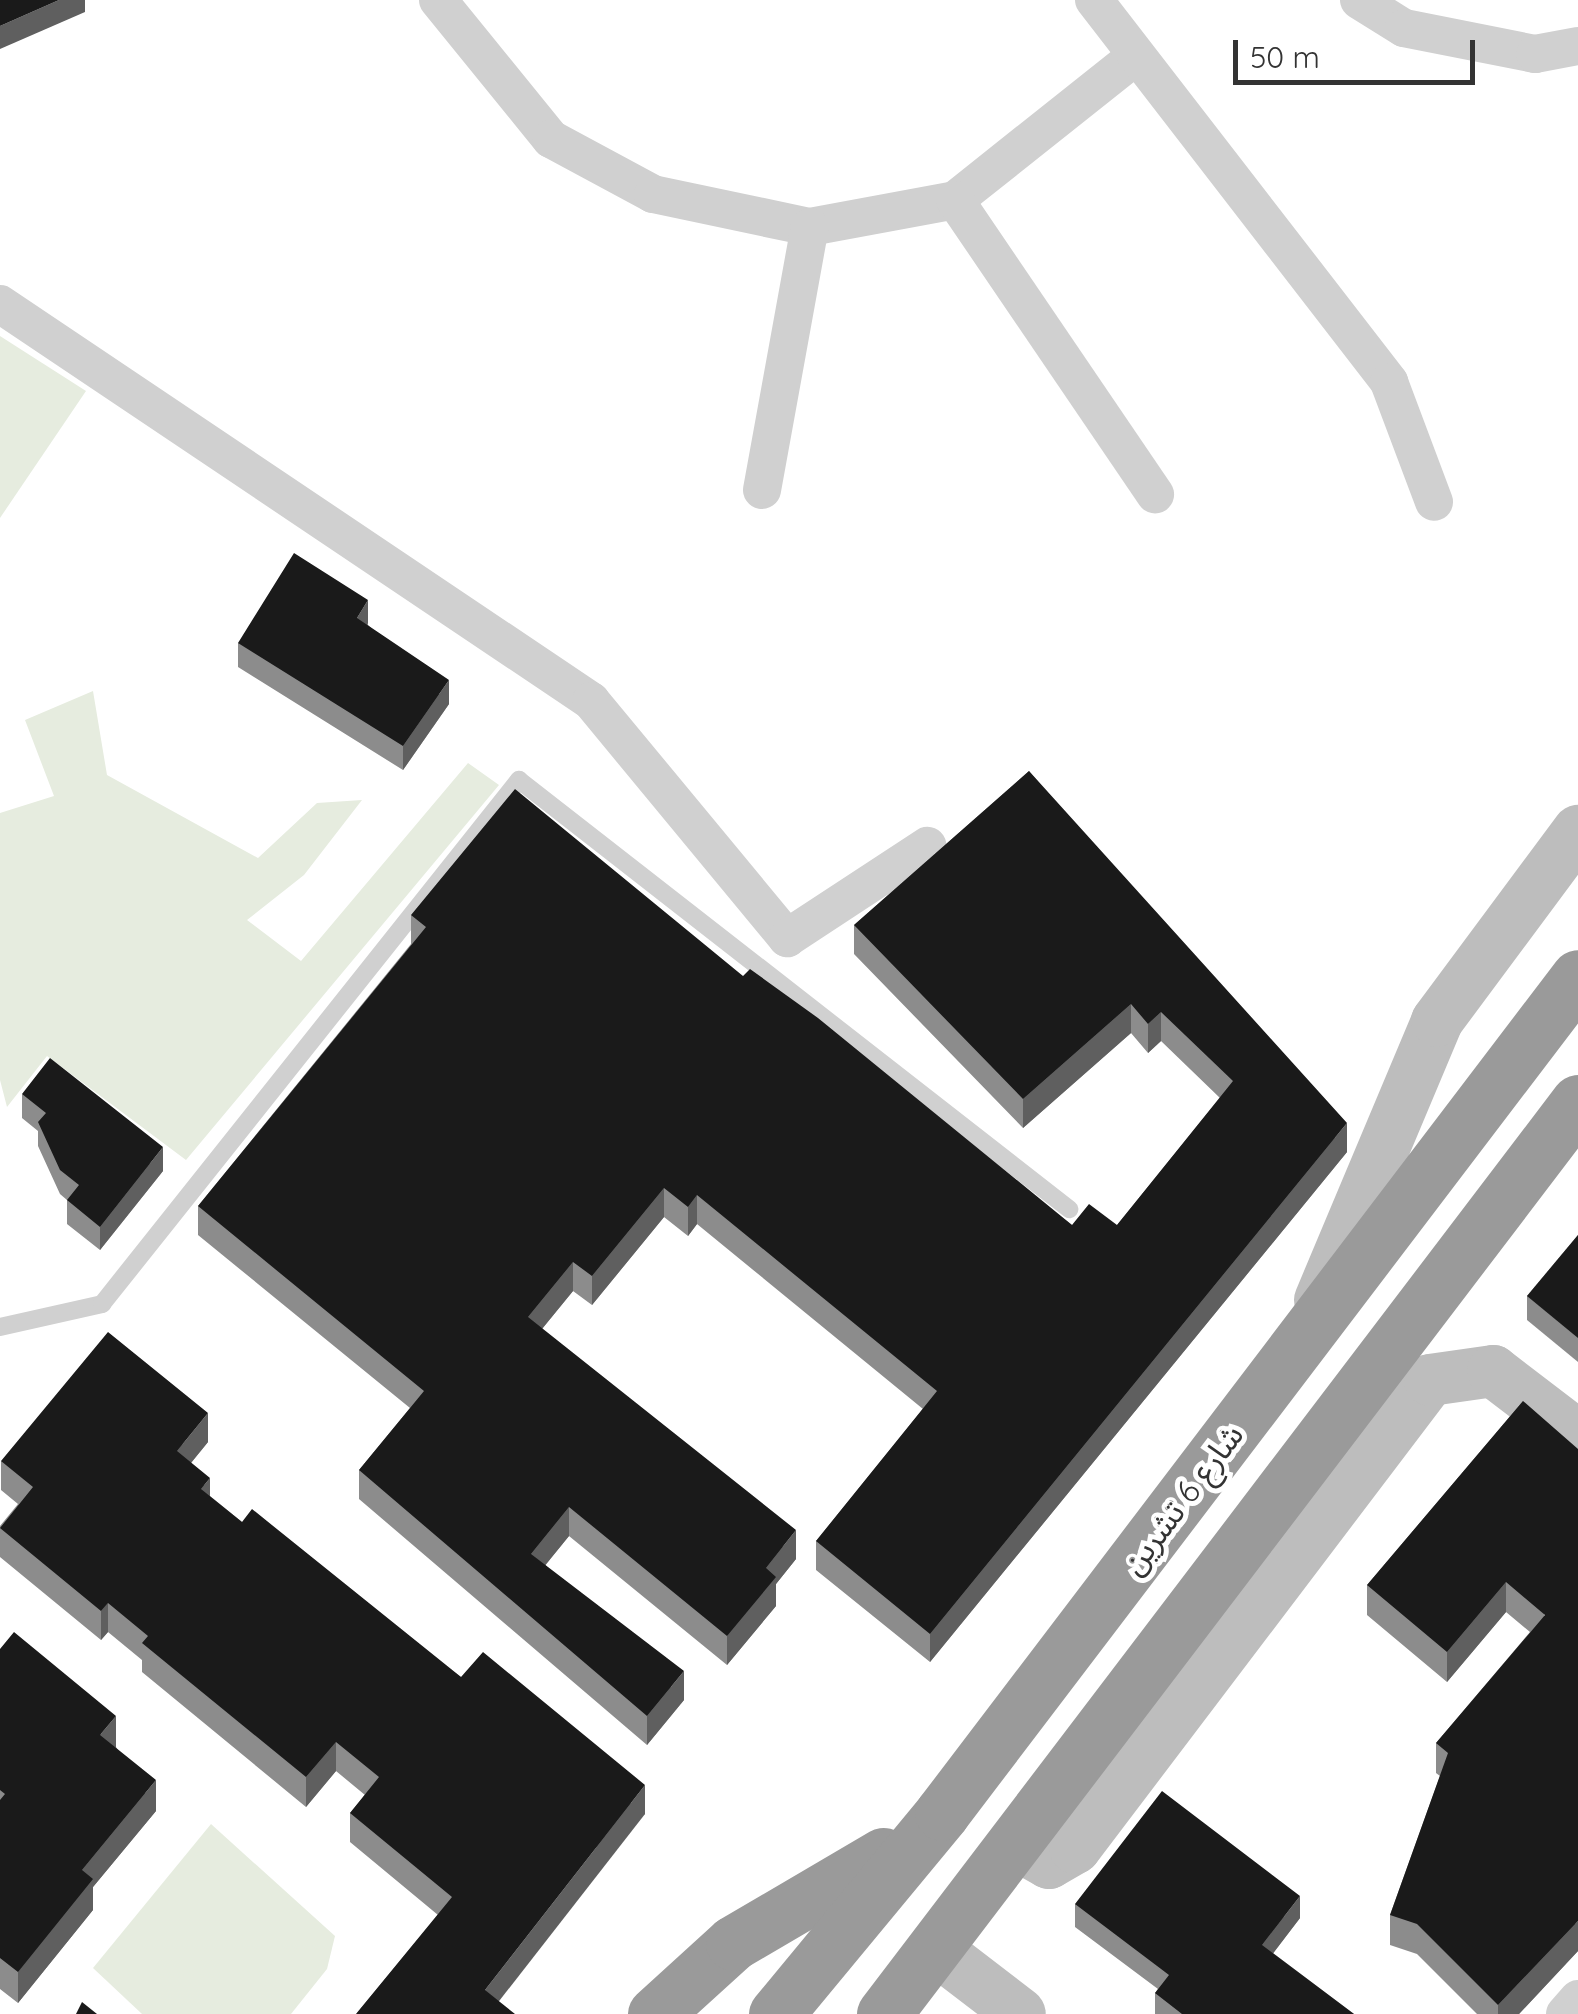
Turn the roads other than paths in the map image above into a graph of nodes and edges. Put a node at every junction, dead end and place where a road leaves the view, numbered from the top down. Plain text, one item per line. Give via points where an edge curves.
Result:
1 (438, 0) edge
2 (1094, 0) edge
3 (1360, 0) edge
4 (1413, 14) edge
5 (1578, 46) edge
6 (1132, 59) junction
7 (955, 200) junction
8 (810, 227) junction
9 (0, 304) edge
10 (762, 490) dead end
11 (1155, 494) dead end
12 (1434, 502) dead end
13 (1578, 831) edge
14 (928, 846) dead end
15 (1578, 976) edge
16 (1578, 1102) edge
17 (1069, 1209) dead end
18 (0, 1327) edge
19 (1302, 1343) junction
20 (1576, 1430) edge
21 (942, 1813) junction
22 (1015, 1844) junction
23 (938, 1951) junction
24 (1578, 1999) edge
25 (654, 2014) edge
26 (776, 2014) edge
27 (884, 2014) edge
28 (1020, 2014) edge
29 (1564, 2014) edge

1 - 8 street via 552,139 653,194
2 - 6 street
3 - 4 street
4 - 5 street via 1535,54
6 - 7 street
6 - 12 street via 1389,382
7 - 8 street
7 - 11 street
8 - 10 street
9 - 14 street via 590,701 786,938
13 - 19 street via 1437,1020
15 - 19 highway, شارع 6 تشرين
16 - 22 highway
17 - 18 lane via 518,780 102,1304
19 - 21 highway, شارع 6 تشرين
20 - 22 street via 1494,1372 1430,1380 1075,1848 1050,1863
21 - 25 highway via 819,1900 734,1943
21 - 26 highway, شارع 6 تشرين
22 - 23 highway
23 - 27 highway
23 - 28 street
24 - 29 street

